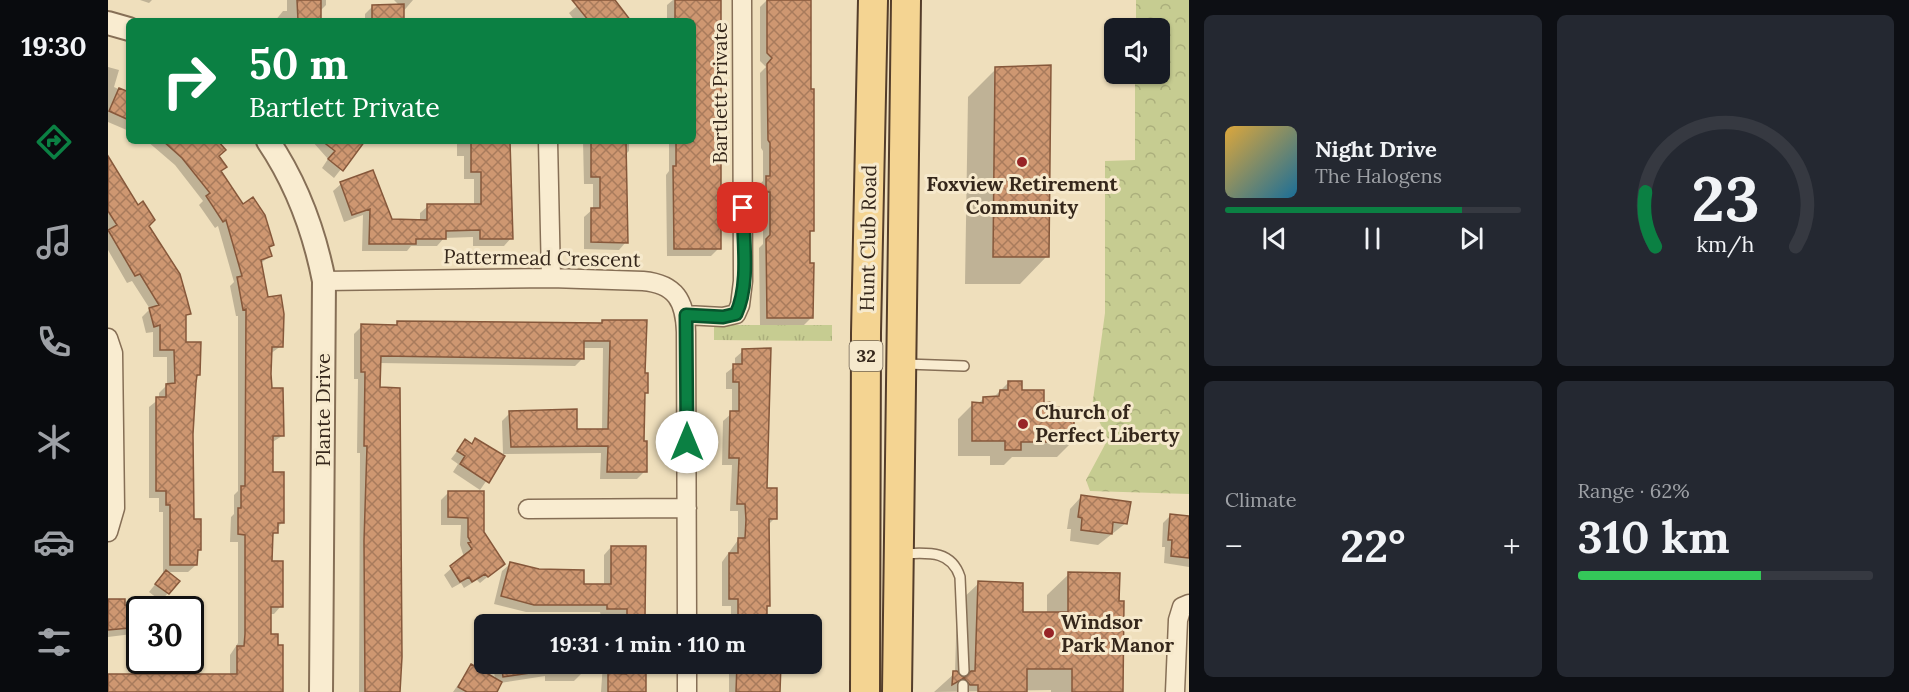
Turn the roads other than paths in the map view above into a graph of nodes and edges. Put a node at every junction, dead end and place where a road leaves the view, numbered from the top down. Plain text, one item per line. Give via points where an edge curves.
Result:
1 (742, 0) edge
2 (873, 0) edge
3 (906, 0) edge
4 (108, 23) edge
5 (126, 28) edge
6 (270, 144) edge
7 (548, 144) edge
8 (551, 278) junction
9 (324, 281) junction
10 (686, 315) junction
11 (108, 338) edge
12 (900, 363) junction
13 (964, 366) dead end
14 (687, 508) junction
15 (528, 509) dead end
16 (108, 532) edge
17 (899, 554) junction
18 (1189, 603) edge
19 (687, 614) edge
20 (964, 671) dead end
21 (687, 674) edge
22 (321, 692) edge
23 (687, 692) edge
24 (865, 692) edge
25 (897, 692) edge
26 (1175, 692) edge

1 - 10 street, Bartlett Private via 740,305 736,314 723,317
2 - 24 main road, Hunt Club Road / 32 via 866,333
3 - 12 main road, Hunt Club Road / 32
4 - 5 street
6 - 9 street, Plante Drive via 303,204
7 - 8 street
8 - 9 street, Pattermead Crescent
8 - 10 street, Pattermead Crescent via 657,283 676,295
9 - 22 street, Plante Drive
10 - 14 street
11 - 16 street via 113,353 115,508
12 - 13 lane
12 - 17 main road, Hunt Club Road / 32
14 - 15 street
14 - 19 street
17 - 20 lane via 938,554 955,563 960,577
17 - 25 main road, Hunt Club Road / 32
18 - 26 street via 1182,607 1178,620
21 - 23 street

